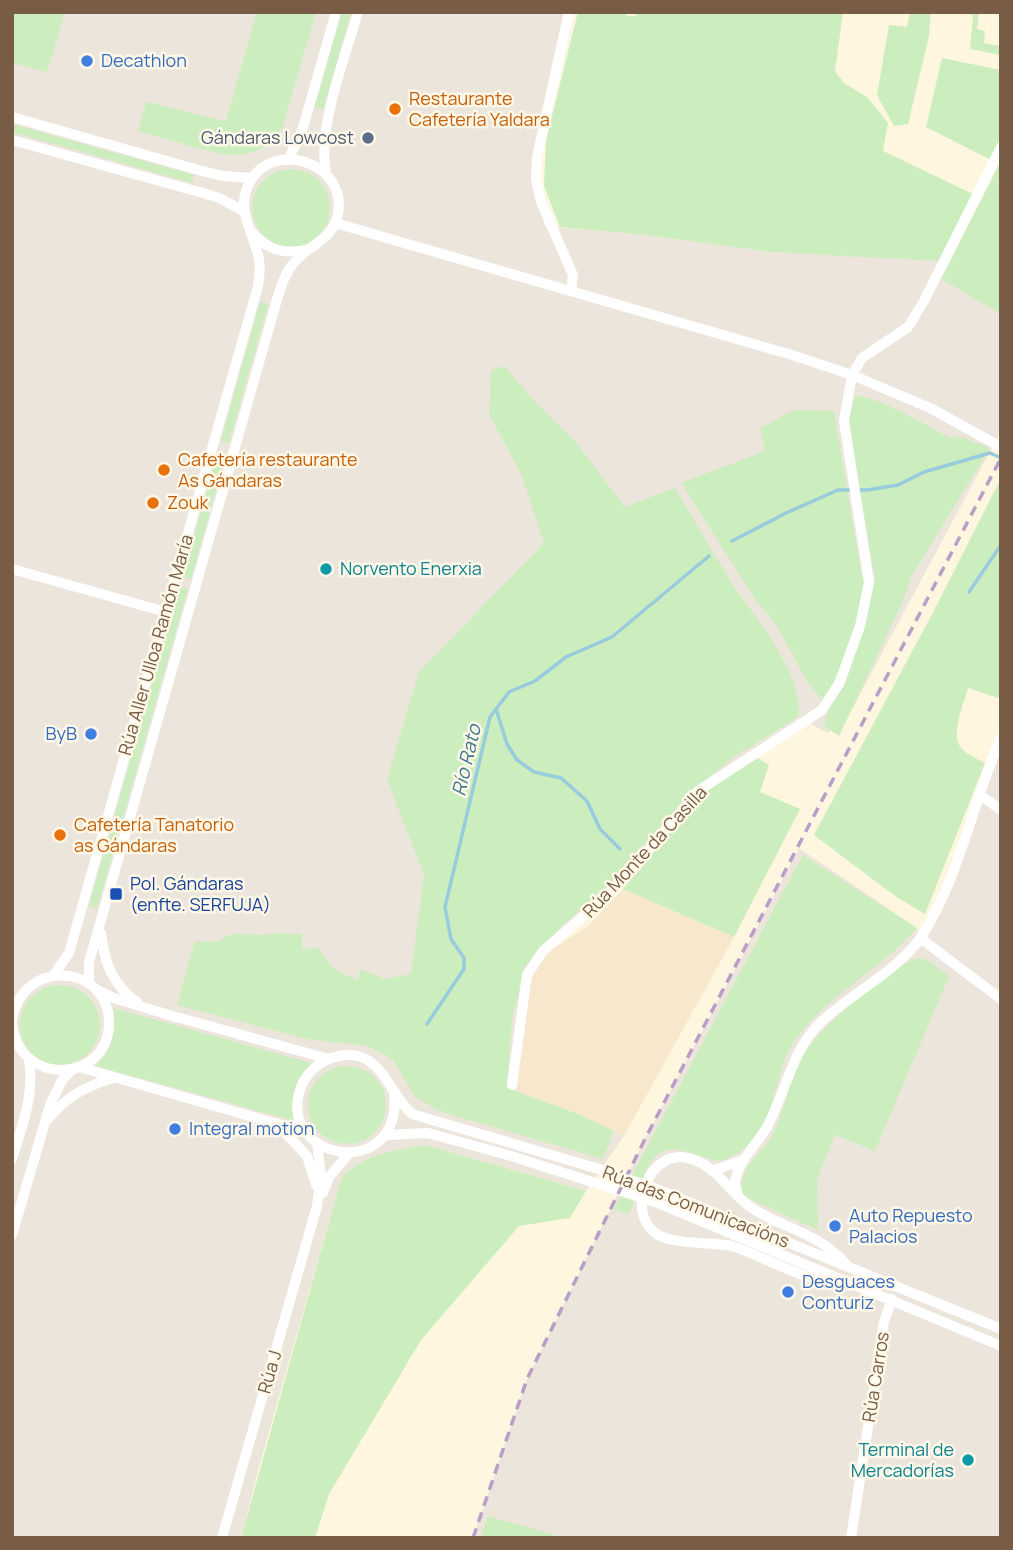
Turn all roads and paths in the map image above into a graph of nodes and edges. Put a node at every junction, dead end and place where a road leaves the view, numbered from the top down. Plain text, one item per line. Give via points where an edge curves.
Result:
1 (335, 12) edge
2 (358, 12) edge
3 (569, 12) edge
4 (12, 117) edge
5 (12, 140) edge
6 (1001, 147) edge
7 (289, 158) junction
8 (326, 173) junction
9 (252, 178) junction
10 (244, 211) junction
11 (335, 223) junction
12 (250, 229) junction
13 (307, 250) junction
14 (570, 291) junction
15 (852, 375) junction
16 (999, 446) edge
17 (12, 569) edge
18 (166, 612) junction
19 (1001, 738) edge
20 (979, 794) junction
21 (1001, 810) edge
22 (100, 926) junction
23 (920, 938) junction
24 (53, 975) junction
25 (29, 987) junction
26 (92, 987) junction
27 (12, 990) edge
28 (1001, 999) edge
29 (146, 1008) junction
30 (13, 1028) edge
31 (29, 1059) junction
32 (329, 1059) junction
33 (76, 1068) junction
34 (115, 1078) junction
35 (512, 1085) dead end
36 (394, 1092) junction
37 (44, 1124) junction
38 (277, 1124) junction
39 (306, 1132) junction
40 (385, 1135) junction
41 (317, 1143) junction
42 (349, 1153) junction
43 (12, 1159) edge
44 (743, 1160) junction
45 (712, 1171) junction
46 (739, 1197) junction
47 (318, 1200) junction
48 (12, 1235) edge
49 (848, 1266) junction
50 (856, 1284) junction
51 (892, 1300) junction
52 (1001, 1329) edge
53 (1001, 1346) edge
54 (222, 1538) edge
55 (851, 1538) edge

1 - 7 street via 302,131
2 - 8 street via 325,131
3 - 14 street via 536,179 541,202 573,275
4 - 9 street via 202,171
5 - 10 street via 217,197
6 - 15 street via 908,327 862,358
7 - 8 street via 315,164
7 - 9 street via 262,168
8 - 11 street via 338,200
9 - 10 street
10 - 12 street, Rúa Aller Ulloa Ramón María
11 - 13 street, Rúa Aller Ulloa Ramón María via 324,240
11 - 14 street
12 - 13 street via 260,242 275,250
12 - 18 street, Rúa Aller Ulloa Ramón María via 259,259 258,286
13 - 22 street, Rúa Aller Ulloa Ramón María via 287,272 276,303
14 - 15 street
15 - 16 street via 930,408
15 - 35 street, Rúa Monte da Casilla via 844,421 869,582 860,626 839,684 822,710 698,791 620,884 543,951 527,975
17 - 18 street
18 - 24 street, Rúa Aller Ulloa Ramón María via 69,953
19 - 20 street
20 - 21 street
20 - 23 street via 942,904
22 - 26 street, Rúa Aller Ulloa Ramón María via 89,962
22 - 29 street via 103,956 113,978
23 - 28 street
23 - 44 street via 818,1024 803,1046 766,1128
24 - 25 street
24 - 26 street via 72,976
25 - 27 street
25 - 30 street via 16,1003
26 - 29 street, Rúa das Comunicacións
26 - 33 street, Rúa Aller Ulloa Ramón María via 107,1009 108,1032 98,1053
29 - 32 street, Rúa das Comunicacións
30 - 31 street via 16,1043
31 - 33 street via 42,1068
31 - 43 street via 28,1104
32 - 36 street, Rúa das Comunicacións via 352,1056 374,1064
32 - 39 street via 309,1073 298,1096
33 - 34 street
33 - 37 street, Rúa Aller Ulloa Ramón María via 56,1090
34 - 37 street, Rúa Aller Ulloa Ramón María via 79,1090
34 - 38 street
36 - 40 street via 394,1114
36 - 49 street, Rúa das Comunicacións via 412,1114 599,1169
37 - 48 street, Rúa Aller Ulloa Ramón María
38 - 39 street
38 - 47 street via 307,1156
39 - 41 street
40 - 42 street, Rúa das Comunicacións via 369,1148
40 - 50 street, Rúa das Comunicacións via 428,1133 592,1181
41 - 42 street
41 - 47 street, Rúa J
42 - 47 street, Rúa J
44 - 45 street
44 - 46 street via 734,1186
45 - 46 street
45 - 50 street via 681,1157 659,1165 643,1190 641,1208 652,1231 676,1241 736,1247 811,1277
46 - 49 street via 759,1213 832,1249
47 - 54 street, Rúa J
49 - 52 street, Rúa das Comunicacións
50 - 51 street, Rúa das Comunicacións
51 - 53 street, Rúa das Comunicacións
51 - 55 street, Rúa Carros via 884,1322

